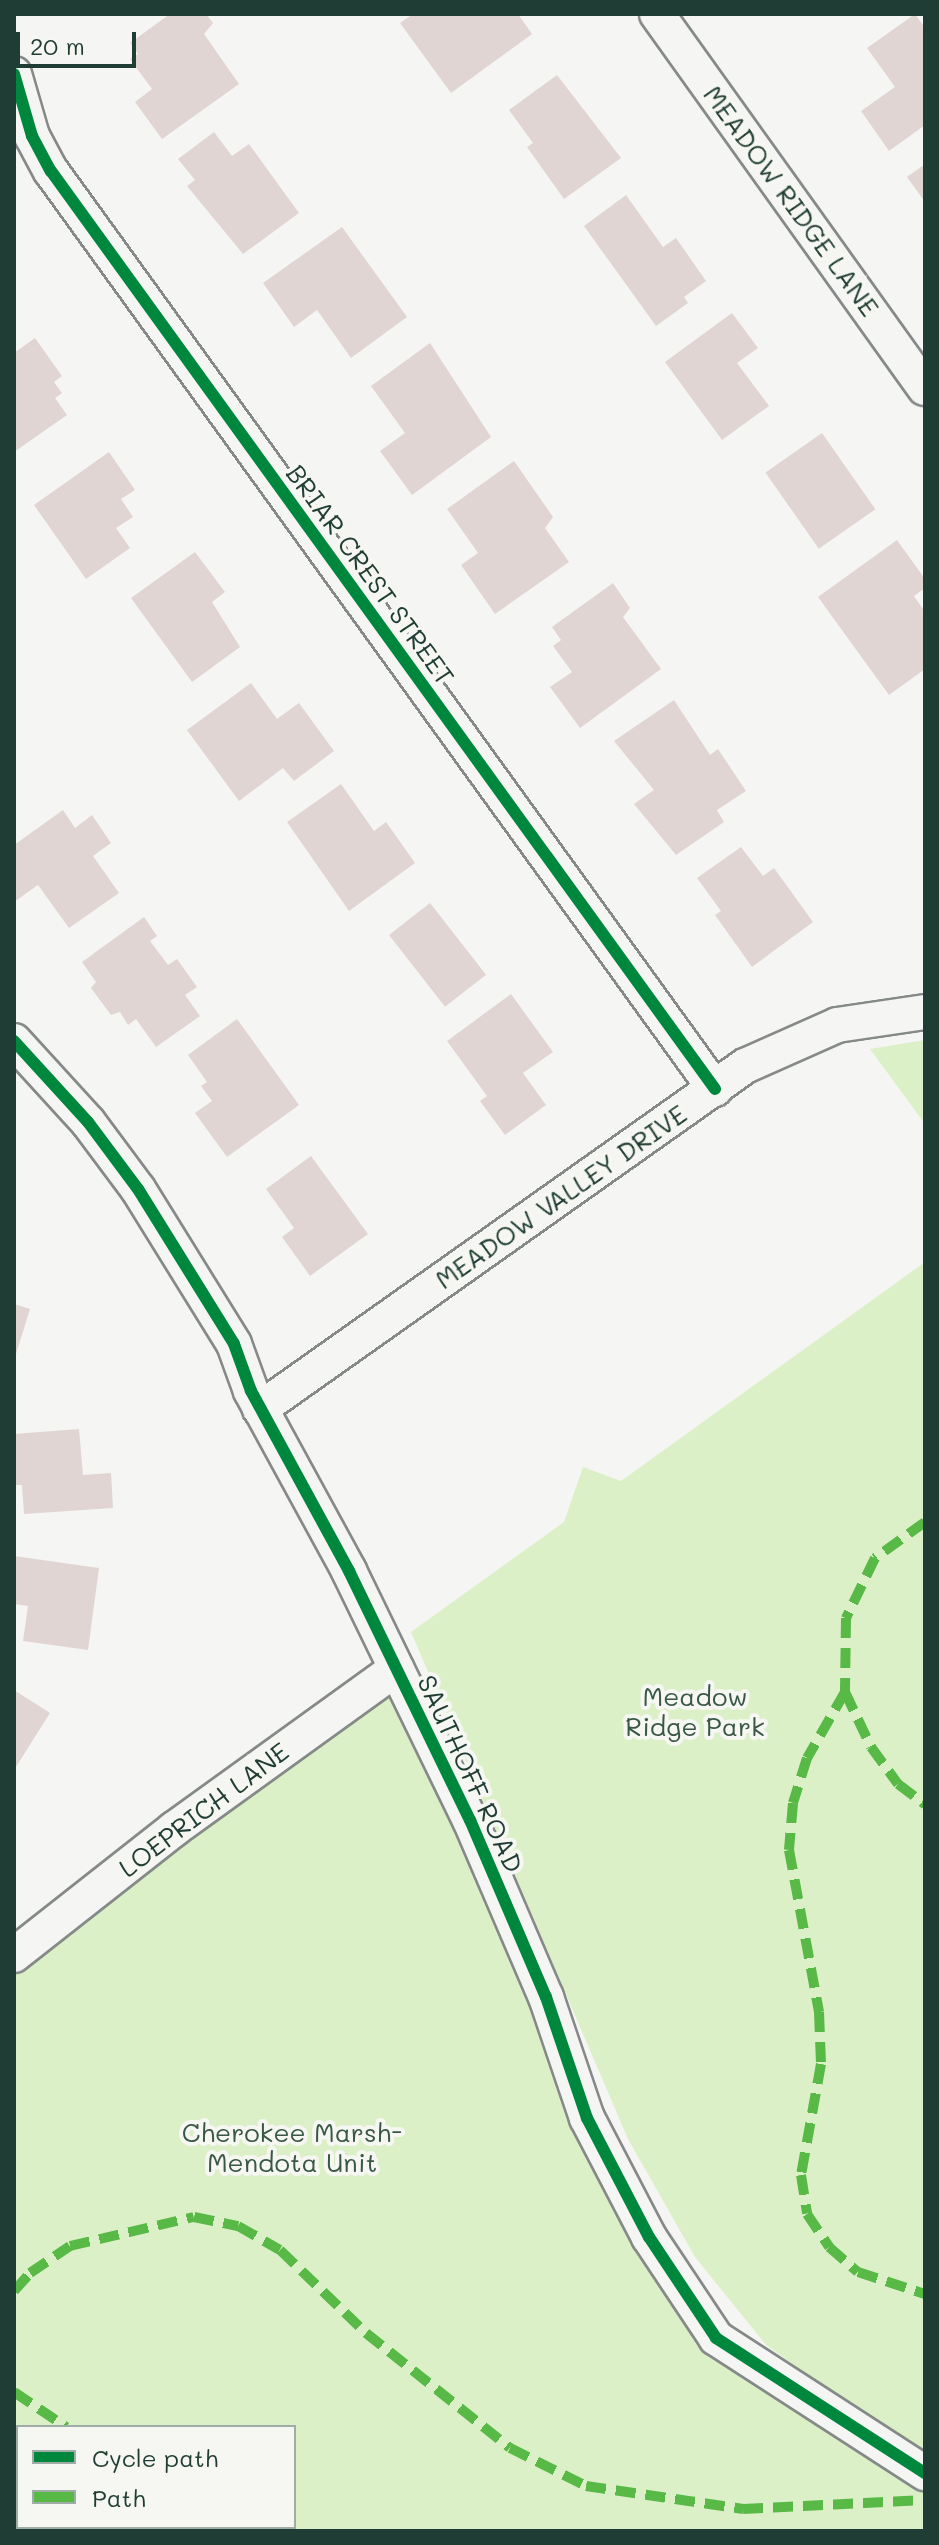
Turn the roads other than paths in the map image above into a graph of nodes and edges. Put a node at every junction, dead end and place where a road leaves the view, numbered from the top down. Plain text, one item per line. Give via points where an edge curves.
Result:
1 (657, 14) edge
2 (14, 74) edge
3 (925, 388) edge
4 (925, 1012) edge
5 (14, 1041) edge
6 (715, 1089) junction
7 (260, 1409) junction
8 (396, 1669) junction
9 (14, 1955) edge
10 (925, 2473) edge

1 - 3 street, MEADOW RIDGE LANE
2 - 6 street, BRIAR CREST STREET via 32,136 51,171
4 - 6 street, MEADOW VALLEY DRIVE via 837,1025 770,1053
5 - 7 street, SAUTHOFF ROAD via 88,1122 138,1189 234,1344
6 - 7 street, MEADOW VALLEY DRIVE
7 - 8 street, SAUTHOFF ROAD
8 - 9 street, LOEPRICH LANE via 174,1829
8 - 10 street, SAUTHOFF ROAD via 470,1820 546,1997 587,2118 649,2237 716,2338

